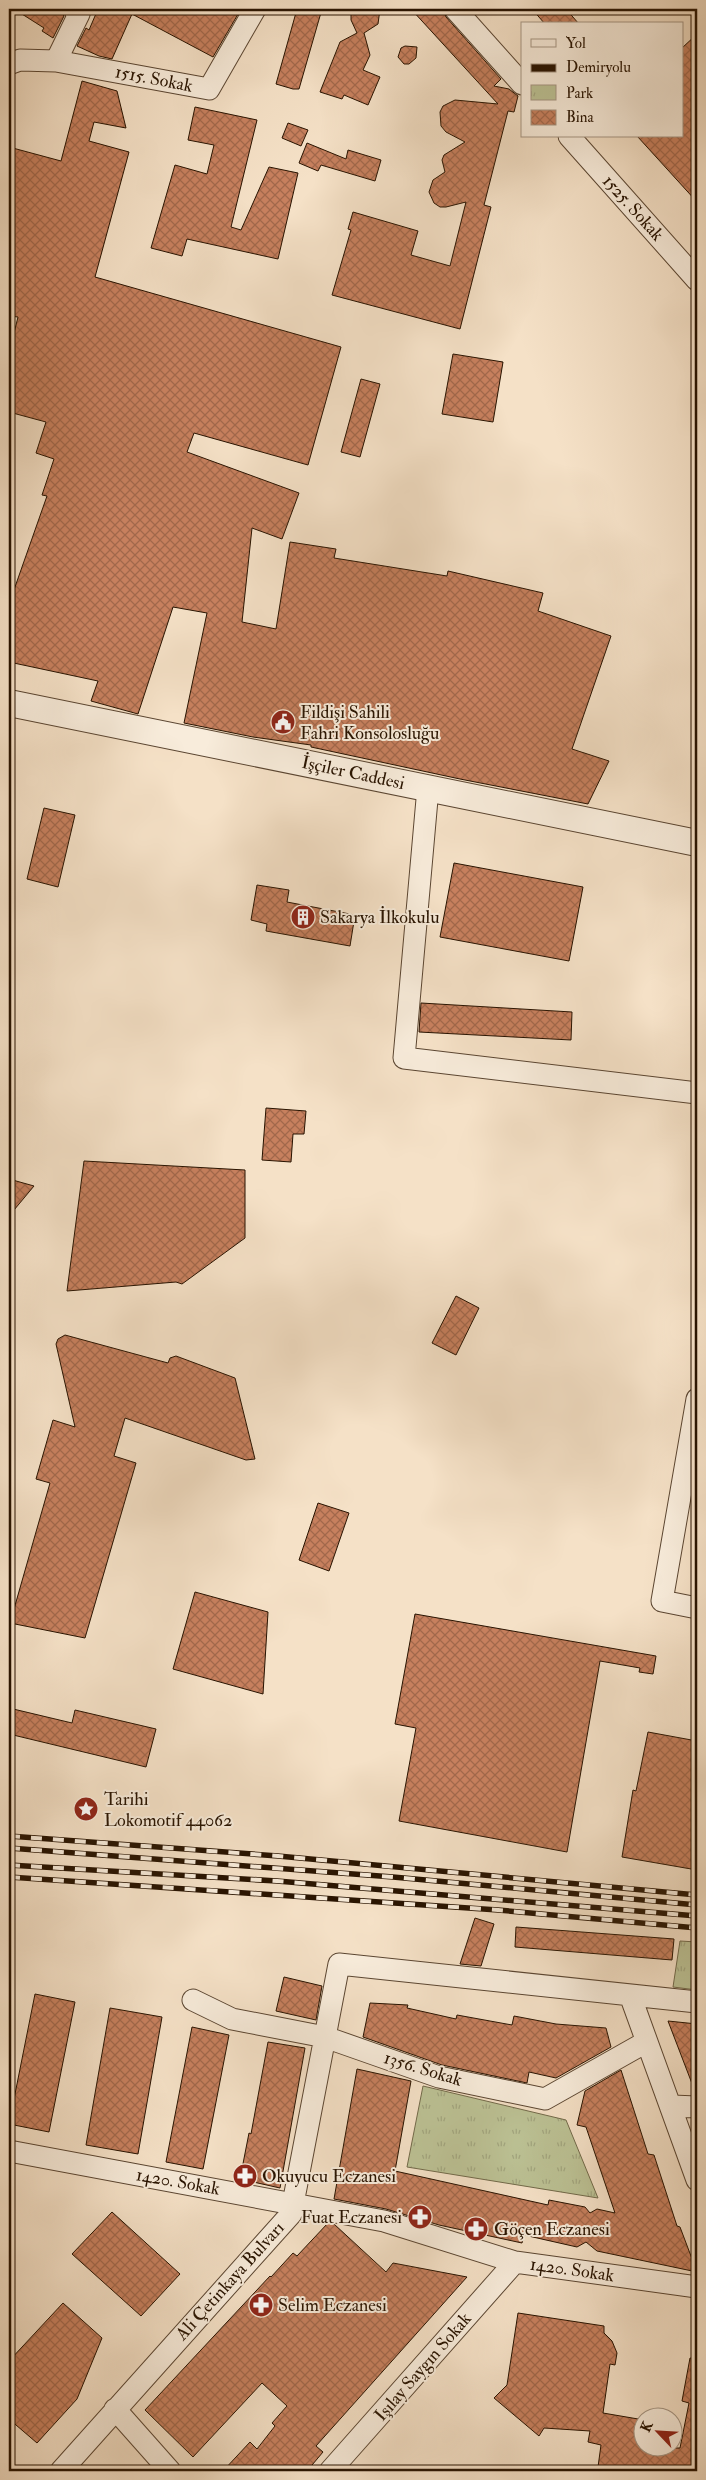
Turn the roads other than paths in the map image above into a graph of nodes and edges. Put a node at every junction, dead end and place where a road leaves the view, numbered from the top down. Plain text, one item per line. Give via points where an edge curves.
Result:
1 (74, 9) edge
2 (255, 9) edge
3 (454, 9) edge
4 (13, 59) edge
5 (56, 61) junction
6 (521, 83) edge
7 (571, 138) edge
8 (697, 280) edge
9 (9, 703) edge
10 (428, 788) junction
11 (697, 843) edge
12 (697, 1093) edge
13 (697, 1399) edge
14 (697, 1608) edge
15 (630, 1995) junction
16 (193, 2000) dead end
17 (697, 2002) edge
18 (325, 2037) junction
19 (646, 2042) junction
20 (672, 2106) junction
21 (697, 2107) edge
22 (9, 2152) edge
23 (697, 2180) edge
24 (293, 2202) junction
25 (515, 2262) junction
26 (697, 2287) edge
27 (115, 2409) junction
28 (60, 2471) edge
29 (170, 2471) edge
30 (330, 2471) edge

1 - 5 street via 79,14
2 - 5 street, 1515. Sokak via 208,89
3 - 6 street
4 - 5 street, 1515. Sokak
7 - 8 street, 1525. Sokak
9 - 10 street, İşçiler Caddesi
10 - 11 street, İşçiler Caddesi
10 - 12 street via 404,1058
13 - 14 street via 662,1601
15 - 17 street
15 - 18 street, Ali Çetinkaya Bulvarı via 340,1964
15 - 19 street
16 - 18 street, 1356. Sokak via 232,2019
18 - 19 street, 1356. Sokak via 439,2076 545,2099
18 - 24 street, Ali Çetinkaya Bulvarı
19 - 20 street
20 - 21 street
20 - 23 street
22 - 24 street, 1420. Sokak
24 - 25 street, 1420. Sokak via 384,2220
24 - 27 street, Ali Çetinkaya Bulvarı via 291,2214
25 - 26 street, 1420. Sokak
25 - 30 street, Işılay Saygın Sokak
27 - 28 street, Ali Çetinkaya Bulvarı
27 - 29 street

